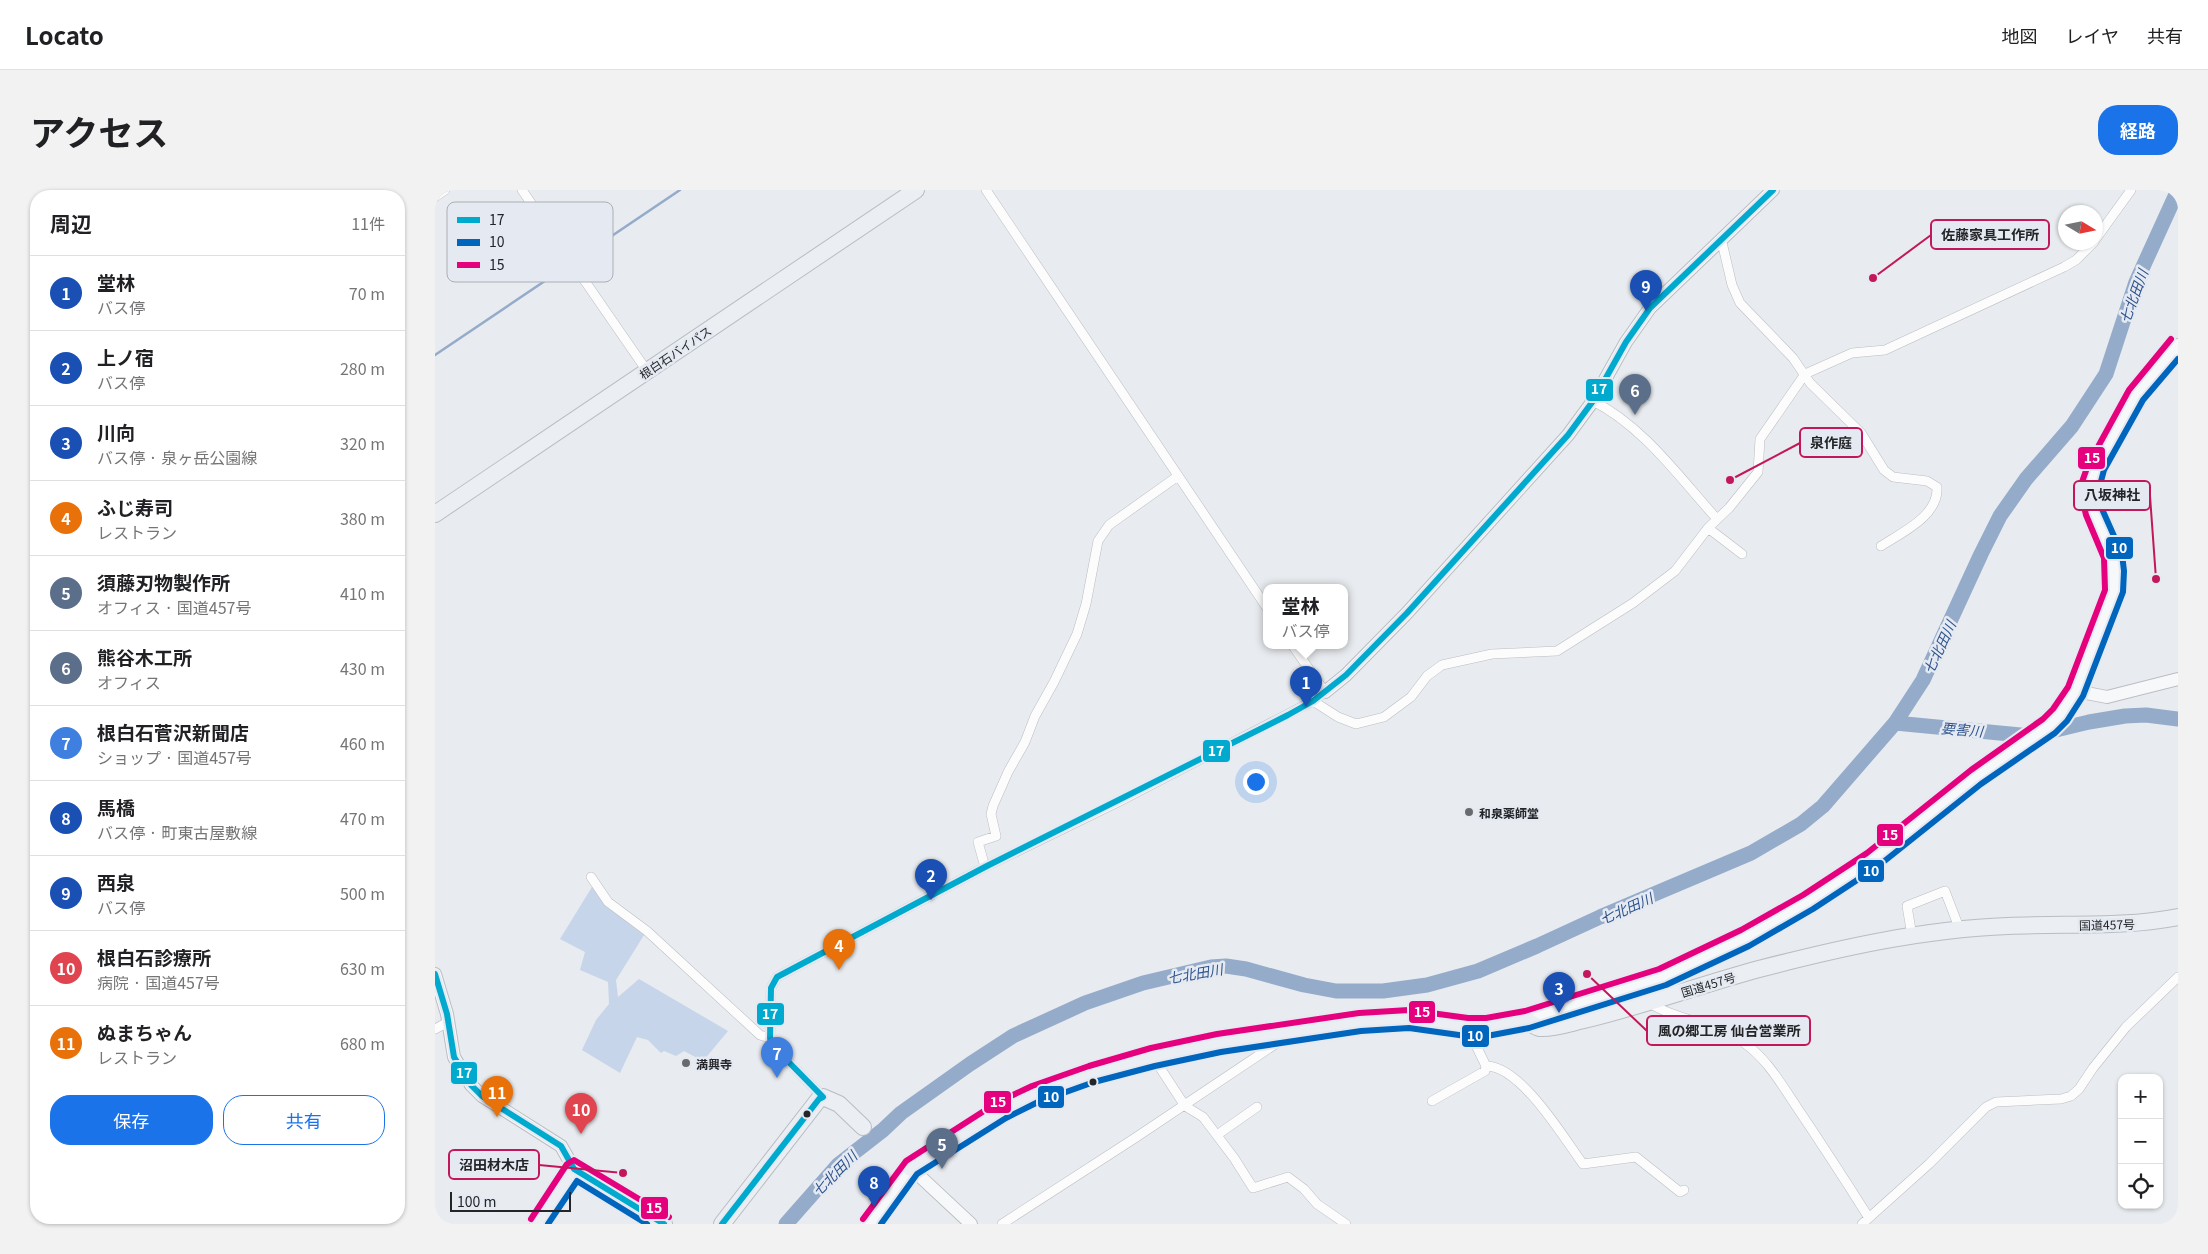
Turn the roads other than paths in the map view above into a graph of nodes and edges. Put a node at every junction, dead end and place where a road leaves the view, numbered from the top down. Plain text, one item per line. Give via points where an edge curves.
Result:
1 (445, 190) edge
2 (522, 190) edge
3 (916, 190) edge
4 (986, 190) edge
5 (1773, 190) edge
6 (2131, 190) edge
7 (435, 197) edge
8 (530, 202) edge
9 (2103, 230) edge
10 (1721, 238) junction
11 (2086, 250) edge
12 (585, 282) edge
13 (2178, 345) edge
14 (647, 371) junction
15 (1805, 374) junction
16 (1593, 401) junction
17 (1178, 476) junction
18 (435, 514) edge
19 (1717, 519) junction
20 (1708, 528) junction
21 (1881, 546) dead end
22 (1742, 554) dead end
23 (1263, 602) edge
24 (1295, 649) edge
25 (2178, 679) edge
26 (2076, 691) junction
27 (1325, 692) junction
28 (1313, 701) junction
29 (985, 867) junction
30 (591, 877) dead end
31 (2178, 917) edge
32 (1960, 930) junction
33 (1912, 936) junction
34 (435, 974) edge
35 (2178, 977) edge
36 (1648, 1002) junction
37 (1527, 1020) junction
38 (448, 1022) junction
39 (1467, 1027) junction
40 (435, 1029) edge
41 (1281, 1035) junction
42 (770, 1038) junction
43 (1153, 1057) junction
44 (1486, 1066) junction
45 (823, 1097) junction
46 (1433, 1102) dead end
47 (1185, 1106) junction
48 (1257, 1107) dead end
49 (863, 1127) dead end
50 (1217, 1135) junction
51 (911, 1168) junction
52 (574, 1169) junction
53 (1684, 1190) dead end
54 (1865, 1221) edge
55 (538, 1224) edge
56 (664, 1224) edge
57 (722, 1224) edge
58 (870, 1224) edge
59 (971, 1224) edge
60 (1002, 1224) edge
61 (1346, 1224) edge

1 - 7 street
2 - 8 street
3 - 14 highway, 根白石バイパス
4 - 17 street
5 - 10 main road
6 - 9 street
10 - 15 street via 1732,285 1740,303
10 - 16 main road via 1650,308 1626,342
11 - 15 street via 2064,267 1885,350 1852,353
12 - 14 street
13 - 26 main road via 2136,395 2101,456 2091,484 2094,512 2113,556 2114,592
14 - 18 highway, 根白石バイパス
15 - 19 street via 1760,439 1758,472
15 - 21 street via 1810,383 1861,433 1887,473 1893,477 1927,481 1937,487 1935,501 1923,517
16 - 19 street via 1612,410 1632,426
16 - 27 main road via 1548,458 1407,613
17 - 23 street
17 - 29 street via 1109,525 1098,541 1077,634 993,806 991,814 996,836 978,842
19 - 20 street
20 - 22 street
20 - 28 street via 1675,571 1633,603 1557,651 1492,654 1441,664 1411,697 1384,717 1356,724
24 - 27 street
25 - 26 main road via 2107,697
26 - 37 main road via 2060,716 2049,726 1976,777 1872,860 1808,902 1662,977
27 - 28 street
28 - 29 street
29 - 42 street via 777,976 771,988
30 - 42 street via 608,902 653,936 760,1035
31 - 32 highway, 国道457号 via 2133,925 2007,926
32 - 33 highway, 国道457号
32 - 33 street via 1945,891 1907,906
33 - 36 highway, 国道457号 via 1827,951
34 - 38 main road
35 - 54 street via 2126,1027 2071,1096 1996,1102 1986,1107
36 - 37 highway, 国道457号 via 1554,1026 1540,1028
36 - 54 street via 1663,1012 1721,1030 1763,1058 1824,1145
37 - 39 highway, 国道457号
38 - 40 street
38 - 52 main road via 454,1057 471,1085 482,1096 561,1146
39 - 41 highway, 国道457号 via 1409,1019 1359,1022
39 - 44 street
41 - 43 highway, 国道457号 via 1219,1043
41 - 47 street via 1277,1043
42 - 45 street via 772,1045
43 - 47 street
43 - 51 highway, 国道457号 via 1035,1094 1002,1110
44 - 46 street via 1485,1071
44 - 53 street via 1500,1068 1527,1090 1583,1164 1636,1157 1680,1192
45 - 49 highway via 839,1104
45 - 57 highway
47 - 50 street via 1203,1117
47 - 60 street
48 - 50 street
50 - 61 street via 1253,1188 1288,1177 1317,1204
51 - 58 main road
51 - 59 main road
52 - 55 highway
52 - 56 highway

